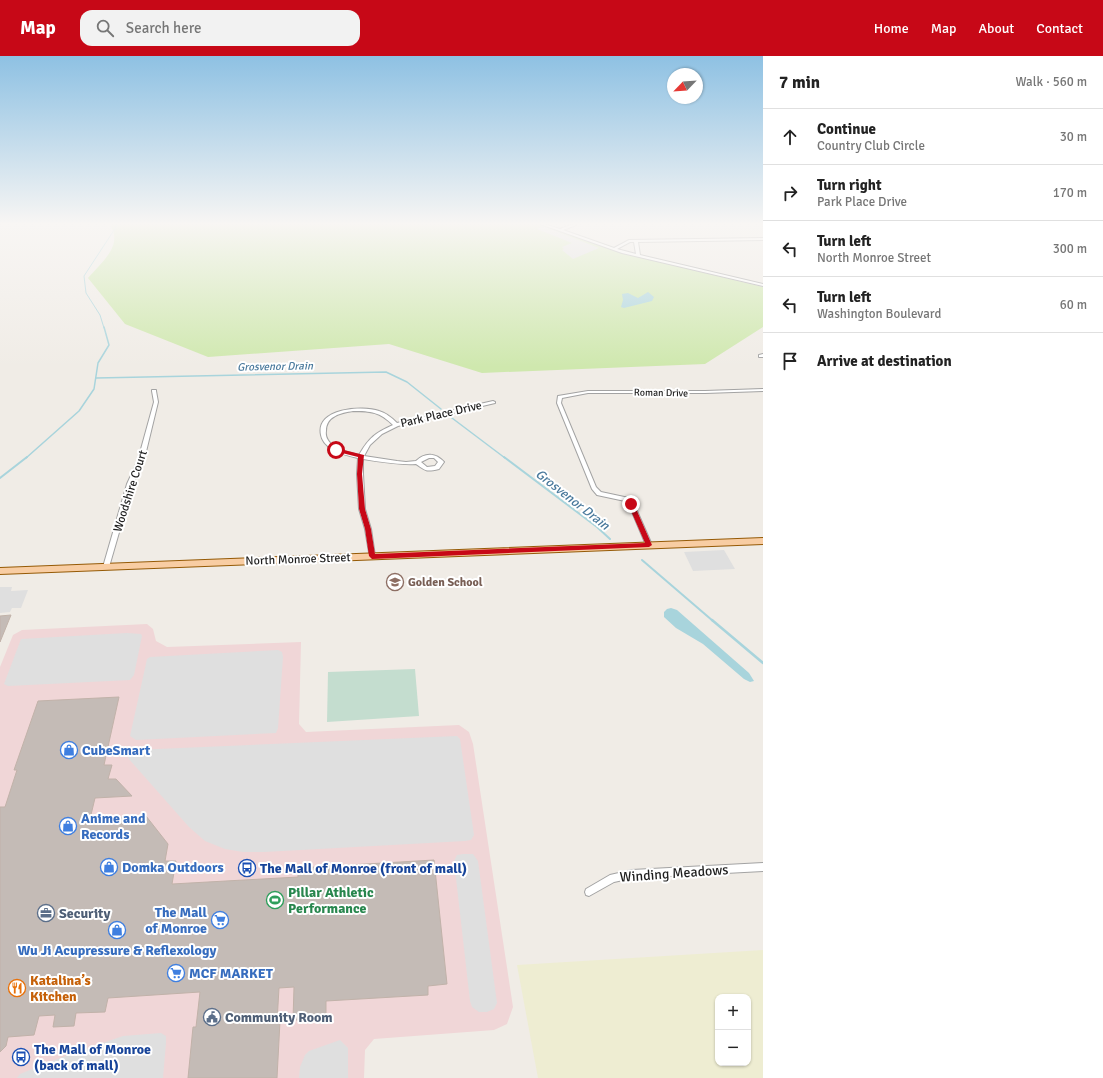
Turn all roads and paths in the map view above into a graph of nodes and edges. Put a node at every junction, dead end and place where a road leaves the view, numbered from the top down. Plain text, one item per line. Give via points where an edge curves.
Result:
1 (703, 272) edge
2 (763, 286) edge
3 (763, 390) edge
4 (154, 391) dead end
5 (493, 402) dead end
6 (396, 424) junction
7 (361, 455) junction
8 (418, 463) dead end
9 (763, 541) edge
10 (649, 545) junction
11 (372, 556) junction
12 (106, 567) junction
13 (0, 571) edge
14 (763, 867) edge
15 (589, 892) dead end

1 - 2 street
3 - 10 street, Roman Drive via 588,392 560,397 559,404 594,488 599,494 627,499
4 - 12 street, Woodshire Court via 156,402 141,460 130,484
5 - 6 street, Park Place Drive
6 - 7 street, Park Place Drive via 373,438
6 - 7 street via 379,412 357,409 337,414 326,422 322,432 331,446 336,450
7 - 8 street via 396,462
7 - 11 street via 362,509
9 - 10 main road, North Monroe Street
10 - 11 main road, North Monroe Street
11 - 12 main road, North Monroe Street
12 - 13 main road, North Monroe Street
14 - 15 street, Winding Meadows via 632,874 613,878

